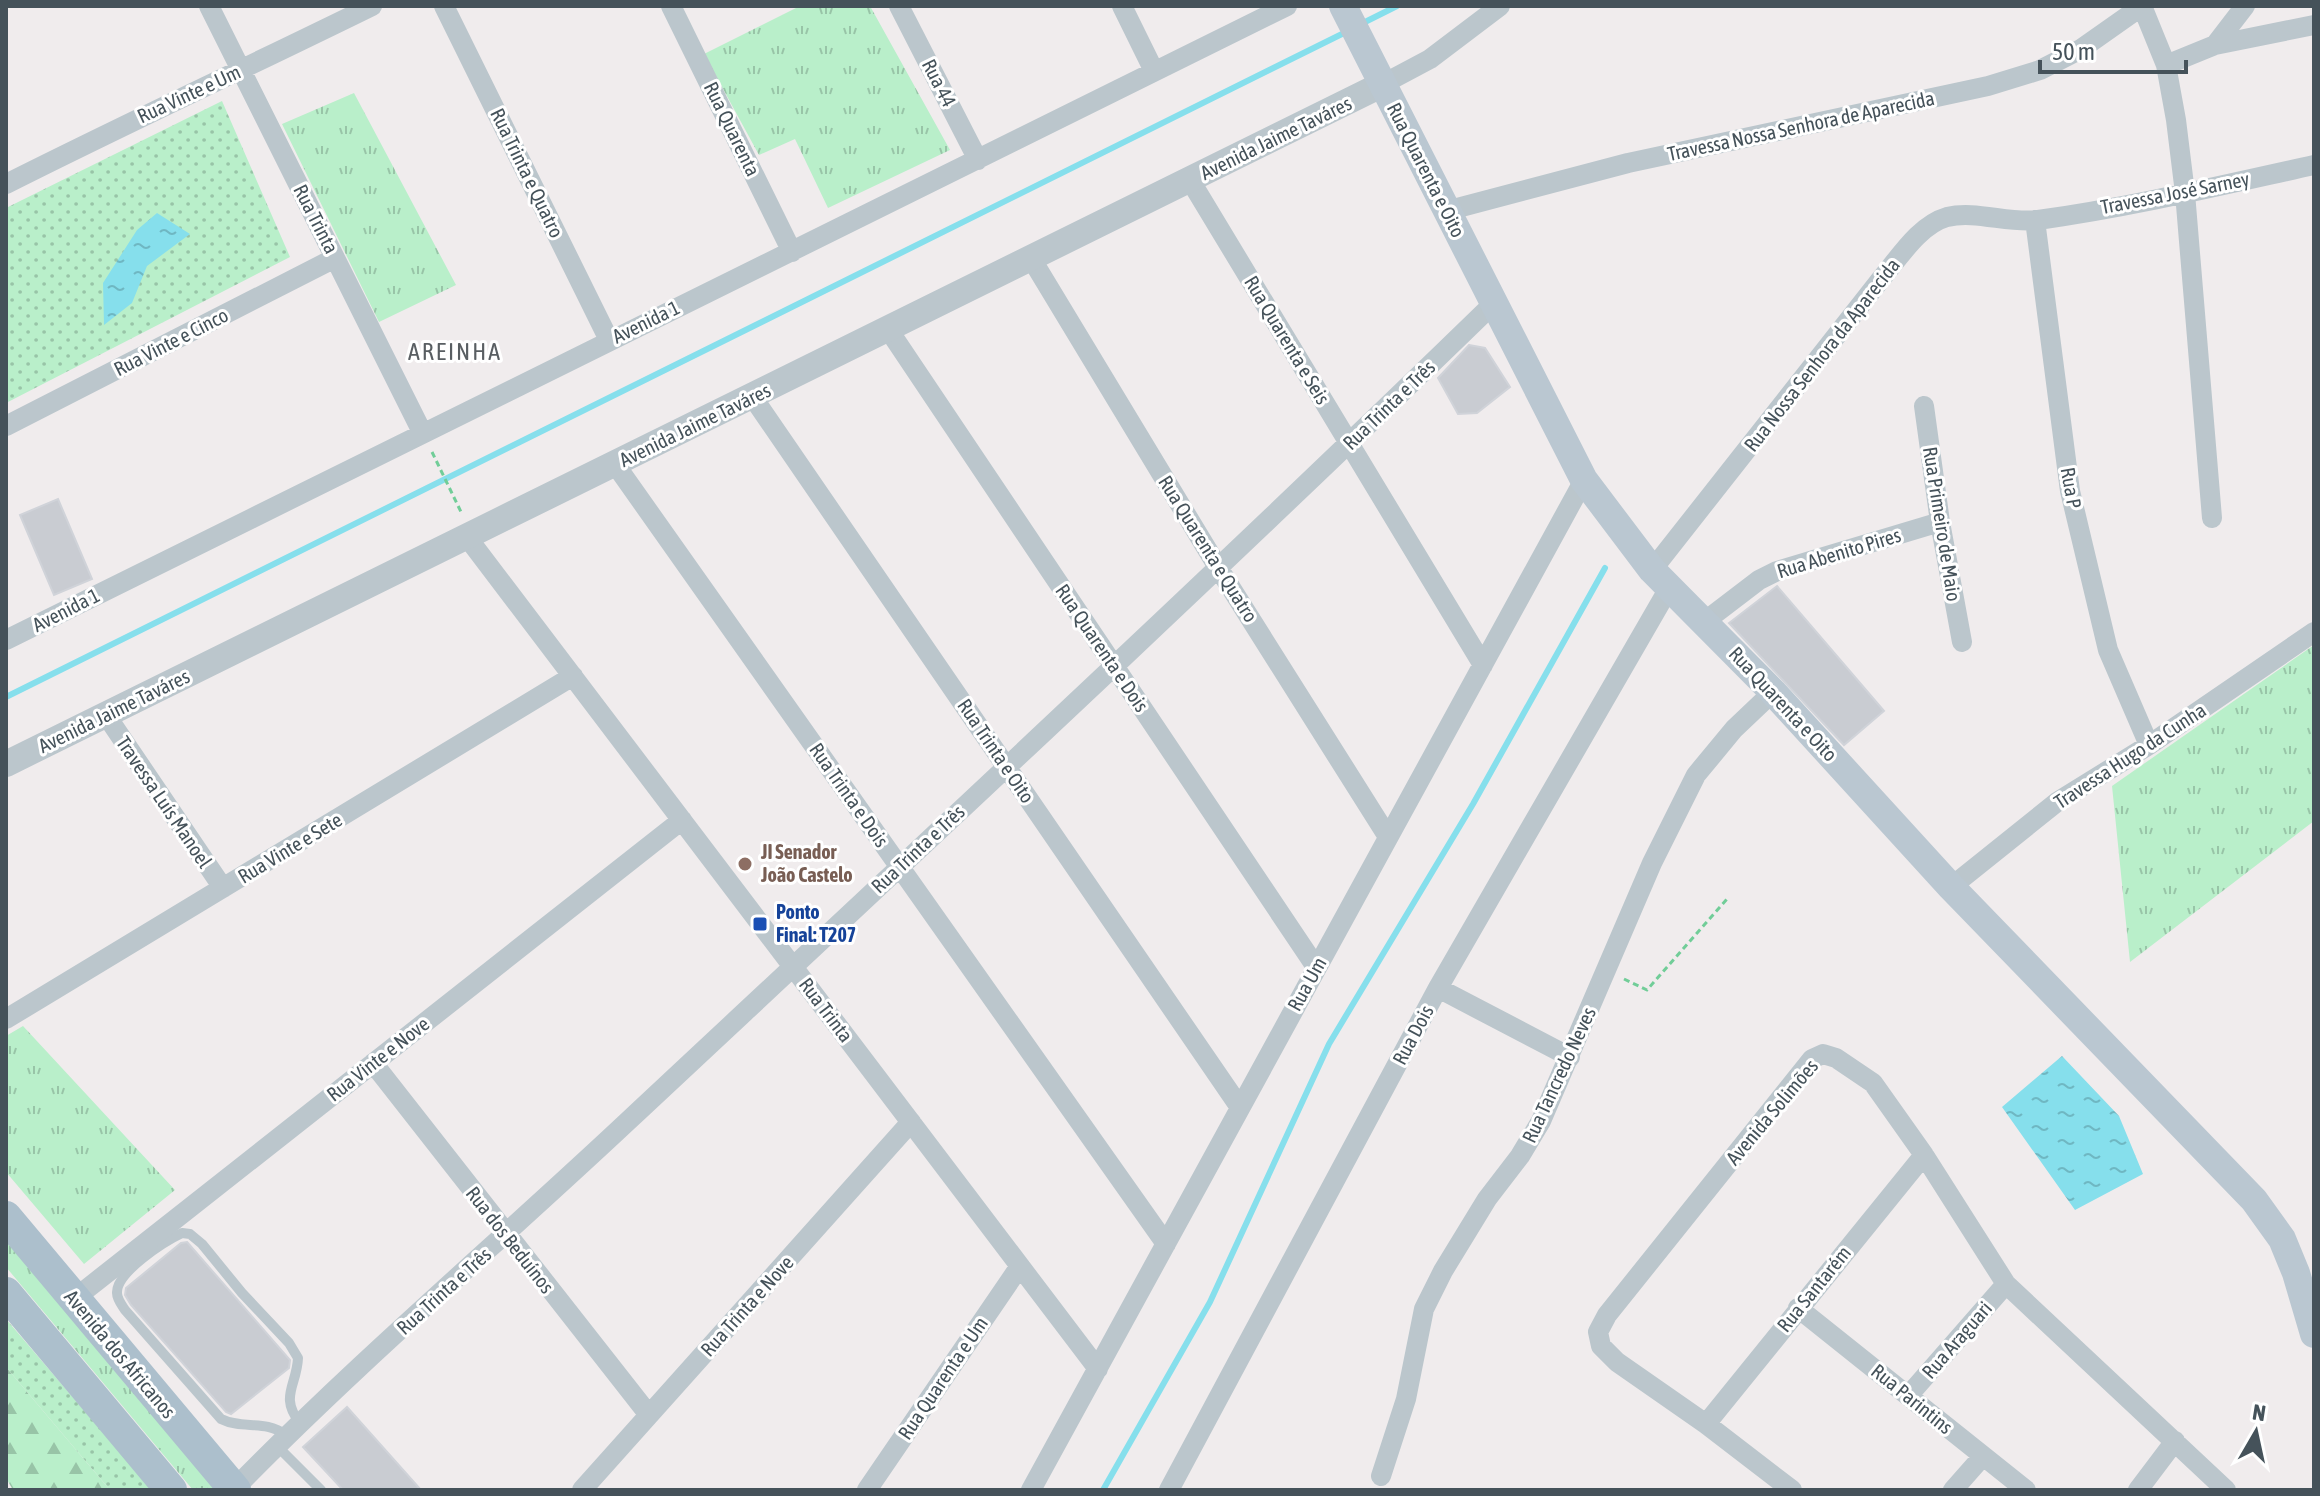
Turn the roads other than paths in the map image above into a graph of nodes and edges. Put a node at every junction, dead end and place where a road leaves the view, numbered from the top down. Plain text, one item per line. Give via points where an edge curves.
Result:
1 (209, 6) edge
2 (372, 6) edge
3 (444, 6) edge
4 (671, 6) edge
5 (899, 6) edge
6 (1122, 6) edge
7 (1287, 6) edge
8 (1343, 6) edge
9 (1500, 6) edge
10 (2142, 6) edge
11 (2245, 6) edge
12 (2314, 25) edge
13 (2215, 45) junction
14 (2166, 65) junction
15 (242, 70) junction
16 (1154, 71) junction
17 (1383, 84) junction
18 (978, 160) junction
19 (2314, 165) edge
20 (1190, 180) junction
21 (6, 184) edge
22 (2185, 193) junction
23 (1446, 211) junction
24 (2035, 220) junction
25 (792, 252) junction
26 (335, 258) junction
27 (1031, 258) junction
28 (1493, 304) junction
29 (888, 329) junction
30 (609, 340) junction
31 (752, 396) junction
32 (1924, 406) dead end
33 (6, 426) edge
34 (422, 432) junction
35 (1349, 444) junction
36 (615, 464) junction
37 (1584, 480) junction
38 (2212, 518) dead end
39 (1940, 522) junction
40 (465, 525) junction
41 (1219, 569) junction
42 (1660, 579) junction
43 (1704, 622) junction
44 (2314, 632) edge
45 (6, 640) edge
46 (1962, 642) dead end
47 (1483, 665) junction
48 (1114, 666) junction
49 (573, 676) junction
50 (1773, 692) junction
51 (106, 715) junction
52 (2149, 745) junction
53 (6, 764) edge
54 (1006, 767) junction
55 (682, 820) junction
56 (1388, 837) junction
57 (900, 867) junction
58 (1951, 887) junction
59 (223, 888) junction
60 (793, 967) junction
61 (1316, 967) junction
62 (1438, 988) junction
63 (6, 1019) edge
64 (1570, 1057) junction
65 (373, 1063) junction
66 (1239, 1106) junction
67 (911, 1122) junction
68 (1924, 1155) junction
69 (6, 1217) edge
70 (506, 1235) junction
71 (1166, 1244) junction
72 (1020, 1266) junction
73 (2006, 1284) junction
74 (6, 1293) edge
75 (74, 1299) junction
76 (1798, 1308) junction
77 (2314, 1334) edge
78 (1098, 1369) junction
79 (1908, 1396) junction
80 (649, 1415) junction
81 (1706, 1424) junction
82 (288, 1435) junction
83 (2175, 1441) junction
84 (1983, 1456) junction
85 (1381, 1476) dead end
86 (171, 1490) edge
87 (234, 1490) edge
88 (321, 1490) edge
89 (582, 1490) edge
90 (867, 1490) edge
91 (1031, 1490) edge
92 (1169, 1490) edge
93 (1792, 1490) edge
94 (1953, 1490) edge
95 (2026, 1490) edge
96 (2138, 1490) edge
97 (2226, 1490) edge

1 - 15 street, Rua Trinta
2 - 15 street, Rua Vinte e Um
3 - 30 street, Rua Trinta e Quatro
4 - 25 street, Rua Quarenta
5 - 18 street, Rua 44
6 - 16 street
7 - 16 street, Avenida 1
8 - 17 main road, Rua Quarenta e Oito
9 - 17 street via 1430,59
10 - 14 street
10 - 23 street, Travessa Nossa Senhora de Aparecida via 2081,49 2040,70 1988,86 1628,163
11 - 13 street
12 - 13 street
13 - 14 street
14 - 22 street
15 - 21 street, Rua Vinte e Um
15 - 26 street, Rua Trinta
16 - 18 street, Avenida 1
17 - 20 street, Avenida Jaime Taváres
17 - 23 main road, Rua Quarenta e Oito
18 - 25 street, Avenida 1
19 - 22 street, Travessa José Sarney
20 - 27 street, Avenida Jaime Taváres
20 - 35 street, Rua Quarenta e Seis
22 - 24 street, Travessa José Sarney
22 - 38 street
23 - 28 main road, Rua Quarenta e Oito
24 - 42 street, Rua Nossa Senhora da Aparecida via 1948,217 1910,244
24 - 52 street, Rua P via 2076,519 2108,650
25 - 30 street, Avenida 1
26 - 33 street, Rua Vinte e Cinco
26 - 34 street, Rua Trinta
27 - 29 street, Avenida Jaime Taváres
27 - 41 street, Rua Quarenta e Quatro
28 - 35 street, Rua Trinta e Três
28 - 37 main road, Rua Quarenta e Oito
29 - 31 street, Avenida Jaime Taváres
29 - 48 street, Rua Quarenta e Dois
30 - 34 street, Avenida 1
31 - 36 street, Avenida Jaime Taváres
31 - 54 street, Rua Trinta e Oito
32 - 39 street, Rua Primeiro de Maio
34 - 45 street, Avenida 1
35 - 41 street, Rua Trinta e Três
35 - 47 street, Rua Quarenta e Seis
36 - 40 street, Avenida Jaime Taváres
36 - 57 street, Rua Trinta e Dois
37 - 42 main road, Rua Quarenta e Oito
37 - 47 street, Rua Um
39 - 43 street, Rua Abenito Pires via 1777,571
39 - 46 street, Rua Primeiro de Maio
40 - 49 street, Rua Trinta
40 - 51 street, Avenida Jaime Taváres
41 - 48 street, Rua Trinta e Três
41 - 56 street, Rua Quarenta e Quatro
42 - 43 main road, Rua Quarenta e Oito
42 - 62 street, Rua Dois
43 - 50 main road, Rua Quarenta e Oito
44 - 52 street, Travessa Hugo da Cunha
47 - 56 street, Rua Um
48 - 54 street, Rua Trinta e Três
48 - 61 street, Rua Quarenta e Dois
49 - 55 street, Rua Trinta
49 - 59 street, Rua Vinte e Sete
50 - 58 main road, Rua Quarenta e Oito
50 - 64 street, Rua Tancredo Neves via 1696,775
51 - 53 street, Avenida Jaime Taváres
51 - 59 street, Travessa Luís Manoel
52 - 58 street, Travessa Hugo da Cunha via 2057,802
54 - 57 street, Rua Trinta e Três
54 - 66 street, Rua Trinta e Oito
55 - 60 street, Rua Trinta
55 - 65 street, Rua Vinte e Nove
56 - 61 street, Rua Um
57 - 60 street, Rua Trinta e Três
57 - 71 street, Rua Trinta e Dois
58 - 77 main road, Rua Quarenta e Oito via 2254,1200 2282,1239
59 - 63 street, Rua Vinte e Sete
60 - 67 street, Rua Trinta
60 - 70 street, Rua Trinta e Três
61 - 66 street, Rua Um
62 - 64 street
62 - 92 street, Rua Dois
64 - 85 street, Rua Tancredo Neves via 1541,1121 1487,1199 1424,1309 1406,1399
65 - 70 street, Rua dos Beduínos
65 - 75 street, Rua Vinte e Nove
66 - 71 street, Rua Um
67 - 72 street, Rua Trinta
67 - 80 street, Rua Trinta e Nove
68 - 73 street, Avenida Solimões
68 - 76 street, Rua Santarém
68 - 81 street, Avenida Solimões via 1873,1083 1836,1058 1823,1054 1812,1059 1598,1332 1601,1346 1617,1362
69 - 75 main road, Avenida dos Africanos
70 - 80 street, Rua dos Beduínos
70 - 82 street, Rua Trinta e Três
71 - 78 street, Rua Um
72 - 78 street, Rua Trinta
72 - 90 street, Rua Quarenta e Um
73 - 79 street, Rua Araguari
73 - 83 street, Avenida Solimões
74 - 86 main road
75 - 87 main road, Avenida dos Africanos
76 - 79 street, Rua Parintins
76 - 81 street, Rua Santarém
78 - 91 street, Rua Um
79 - 84 street, Rua Parintins
80 - 89 street, Rua Trinta e Nove
81 - 93 street, Avenida Solimões
82 - 82 lane via 293,1415 289,1392 298,1367 289,1343 190,1234 182,1233 148,1254 117,1288 125,1310 221,1419 270,1426
82 - 87 street, Rua Trinta e Três
82 - 88 lane
83 - 96 street
83 - 97 street, Avenida Solimões
84 - 94 street
84 - 95 street, Rua Parintins

